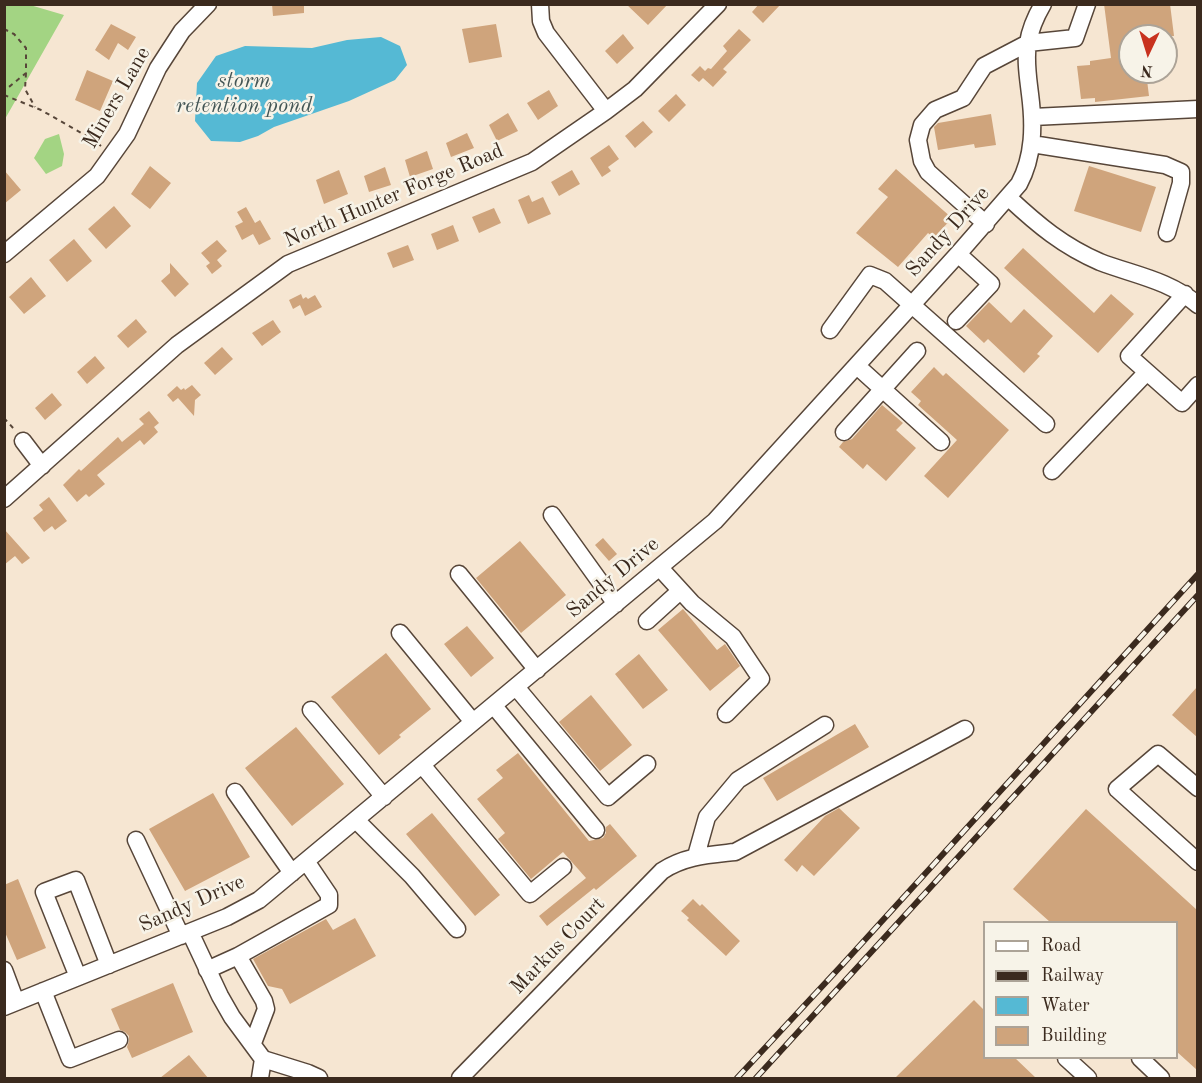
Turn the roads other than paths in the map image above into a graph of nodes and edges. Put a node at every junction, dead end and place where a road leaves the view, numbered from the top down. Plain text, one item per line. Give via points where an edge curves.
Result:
1 (208, 4) edge
2 (540, 4) edge
3 (718, 4) edge
4 (1043, 4) edge
5 (1087, 4) edge
6 (1028, 43) junction
7 (1197, 109) edge
8 (606, 111) junction
9 (1033, 117) junction
10 (1032, 144) junction
11 (1009, 198) junction
12 (986, 224) junction
13 (1167, 233) dead end
14 (4, 254) edge
15 (958, 254) junction
16 (1191, 299) edge
17 (913, 304) junction
18 (956, 321) dead end
19 (830, 330) dead end
20 (917, 351) dead end
21 (857, 366) junction
22 (1147, 372) junction
23 (1197, 385) edge
24 (883, 389) junction
25 (1046, 423) dead end
26 (844, 432) dead end
27 (23, 441) dead end
28 (941, 442) dead end
29 (42, 466) junction
30 (1052, 471) dead end
31 (4, 499) edge
32 (552, 515) dead end
33 (660, 568) junction
34 (459, 574) dead end
35 (680, 591) junction
36 (616, 604) junction
37 (647, 621) dead end
38 (400, 633) dead end
39 (537, 670) junction
40 (516, 687) junction
41 (494, 706) junction
42 (311, 710) dead end
43 (726, 714) dead end
44 (473, 722) junction
45 (825, 725) dead end
46 (965, 729) dead end
47 (647, 764) dead end
48 (422, 765) junction
49 (1197, 788) edge
50 (235, 792) dead end
51 (384, 796) junction
52 (356, 820) junction
53 (597, 830) dead end
54 (136, 840) dead end
55 (696, 856) junction
56 (306, 861) junction
57 (1197, 862) edge
58 (563, 867) dead end
59 (292, 873) junction
60 (457, 929) dead end
61 (185, 934) junction
62 (238, 956) junction
63 (109, 965) junction
64 (207, 970) junction
65 (5, 973) edge
66 (78, 977) junction
67 (43, 992) junction
68 (10, 1005) edge
69 (119, 1040) dead end
70 (253, 1043) junction
71 (263, 1059) junction
72 (1067, 1059) edge
73 (1141, 1059) edge
74 (469, 1075) edge
75 (260, 1078) edge
76 (319, 1078) edge
77 (1088, 1078) edge
78 (1161, 1078) edge

1 - 14 street, Miners Lane via 182,31 159,68 127,135 97,176
2 - 8 street via 546,33
3 - 8 street, North Hunter Forge Road via 652,72
4 - 6 street, Sandy Drive
5 - 6 street via 1075,38
6 - 9 street, Sandy Drive
6 - 12 street via 984,66 963,98 935,110 922,126 918,140 928,172
7 - 9 street
8 - 29 street, North Hunter Forge Road via 532,162 288,264 177,345
9 - 10 street, Sandy Drive
10 - 11 street, Sandy Drive via 1026,172
10 - 13 street via 1177,169 1181,172 1181,183
11 - 12 street, Sandy Drive
11 - 16 street via 1043,229 1081,253 1164,283
12 - 15 street, Sandy Drive
15 - 17 street, Sandy Drive
15 - 18 street via 991,284
16 - 22 street via 1129,356
17 - 19 street via 885,280 870,276
17 - 21 street, Sandy Drive
17 - 25 street
20 - 24 street
21 - 24 street
21 - 33 street, Sandy Drive via 732,504
22 - 23 street via 1182,403
22 - 30 street
24 - 26 street
24 - 28 street
27 - 29 street
29 - 31 street, North Hunter Forge Road
32 - 36 street
33 - 35 street
33 - 36 street, Sandy Drive
34 - 39 street
35 - 37 street
35 - 43 street via 733,637 761,679
36 - 39 street, Sandy Drive
38 - 44 street
39 - 40 street, Sandy Drive
40 - 41 street, Sandy Drive
40 - 47 street via 608,797
41 - 44 street, Sandy Drive
41 - 53 street
42 - 51 street
44 - 48 street, Sandy Drive
45 - 55 street via 738,780 707,817
46 - 55 street, Markus Court via 735,852
48 - 51 street, Sandy Drive
48 - 58 street via 530,894
49 - 57 street via 1158,754 1117,789
50 - 59 street
51 - 52 street, Sandy Drive
52 - 56 street, Sandy Drive
52 - 60 street via 412,876
54 - 61 street
55 - 74 street, Markus Court via 662,871
56 - 59 street, Sandy Drive
56 - 62 street via 329,895 329,905
59 - 61 street, Sandy Drive via 242,910
61 - 63 street, Sandy Drive
61 - 64 street
62 - 64 street
62 - 70 street via 266,1009
63 - 66 street, Sandy Drive
63 - 66 street via 76,880 44,891
64 - 70 street via 232,1017
65 - 68 street
66 - 67 street, Sandy Drive
67 - 68 street, Sandy Drive
67 - 69 street via 70,1059
70 - 71 street
71 - 75 street
71 - 76 street
72 - 77 street
73 - 78 street

